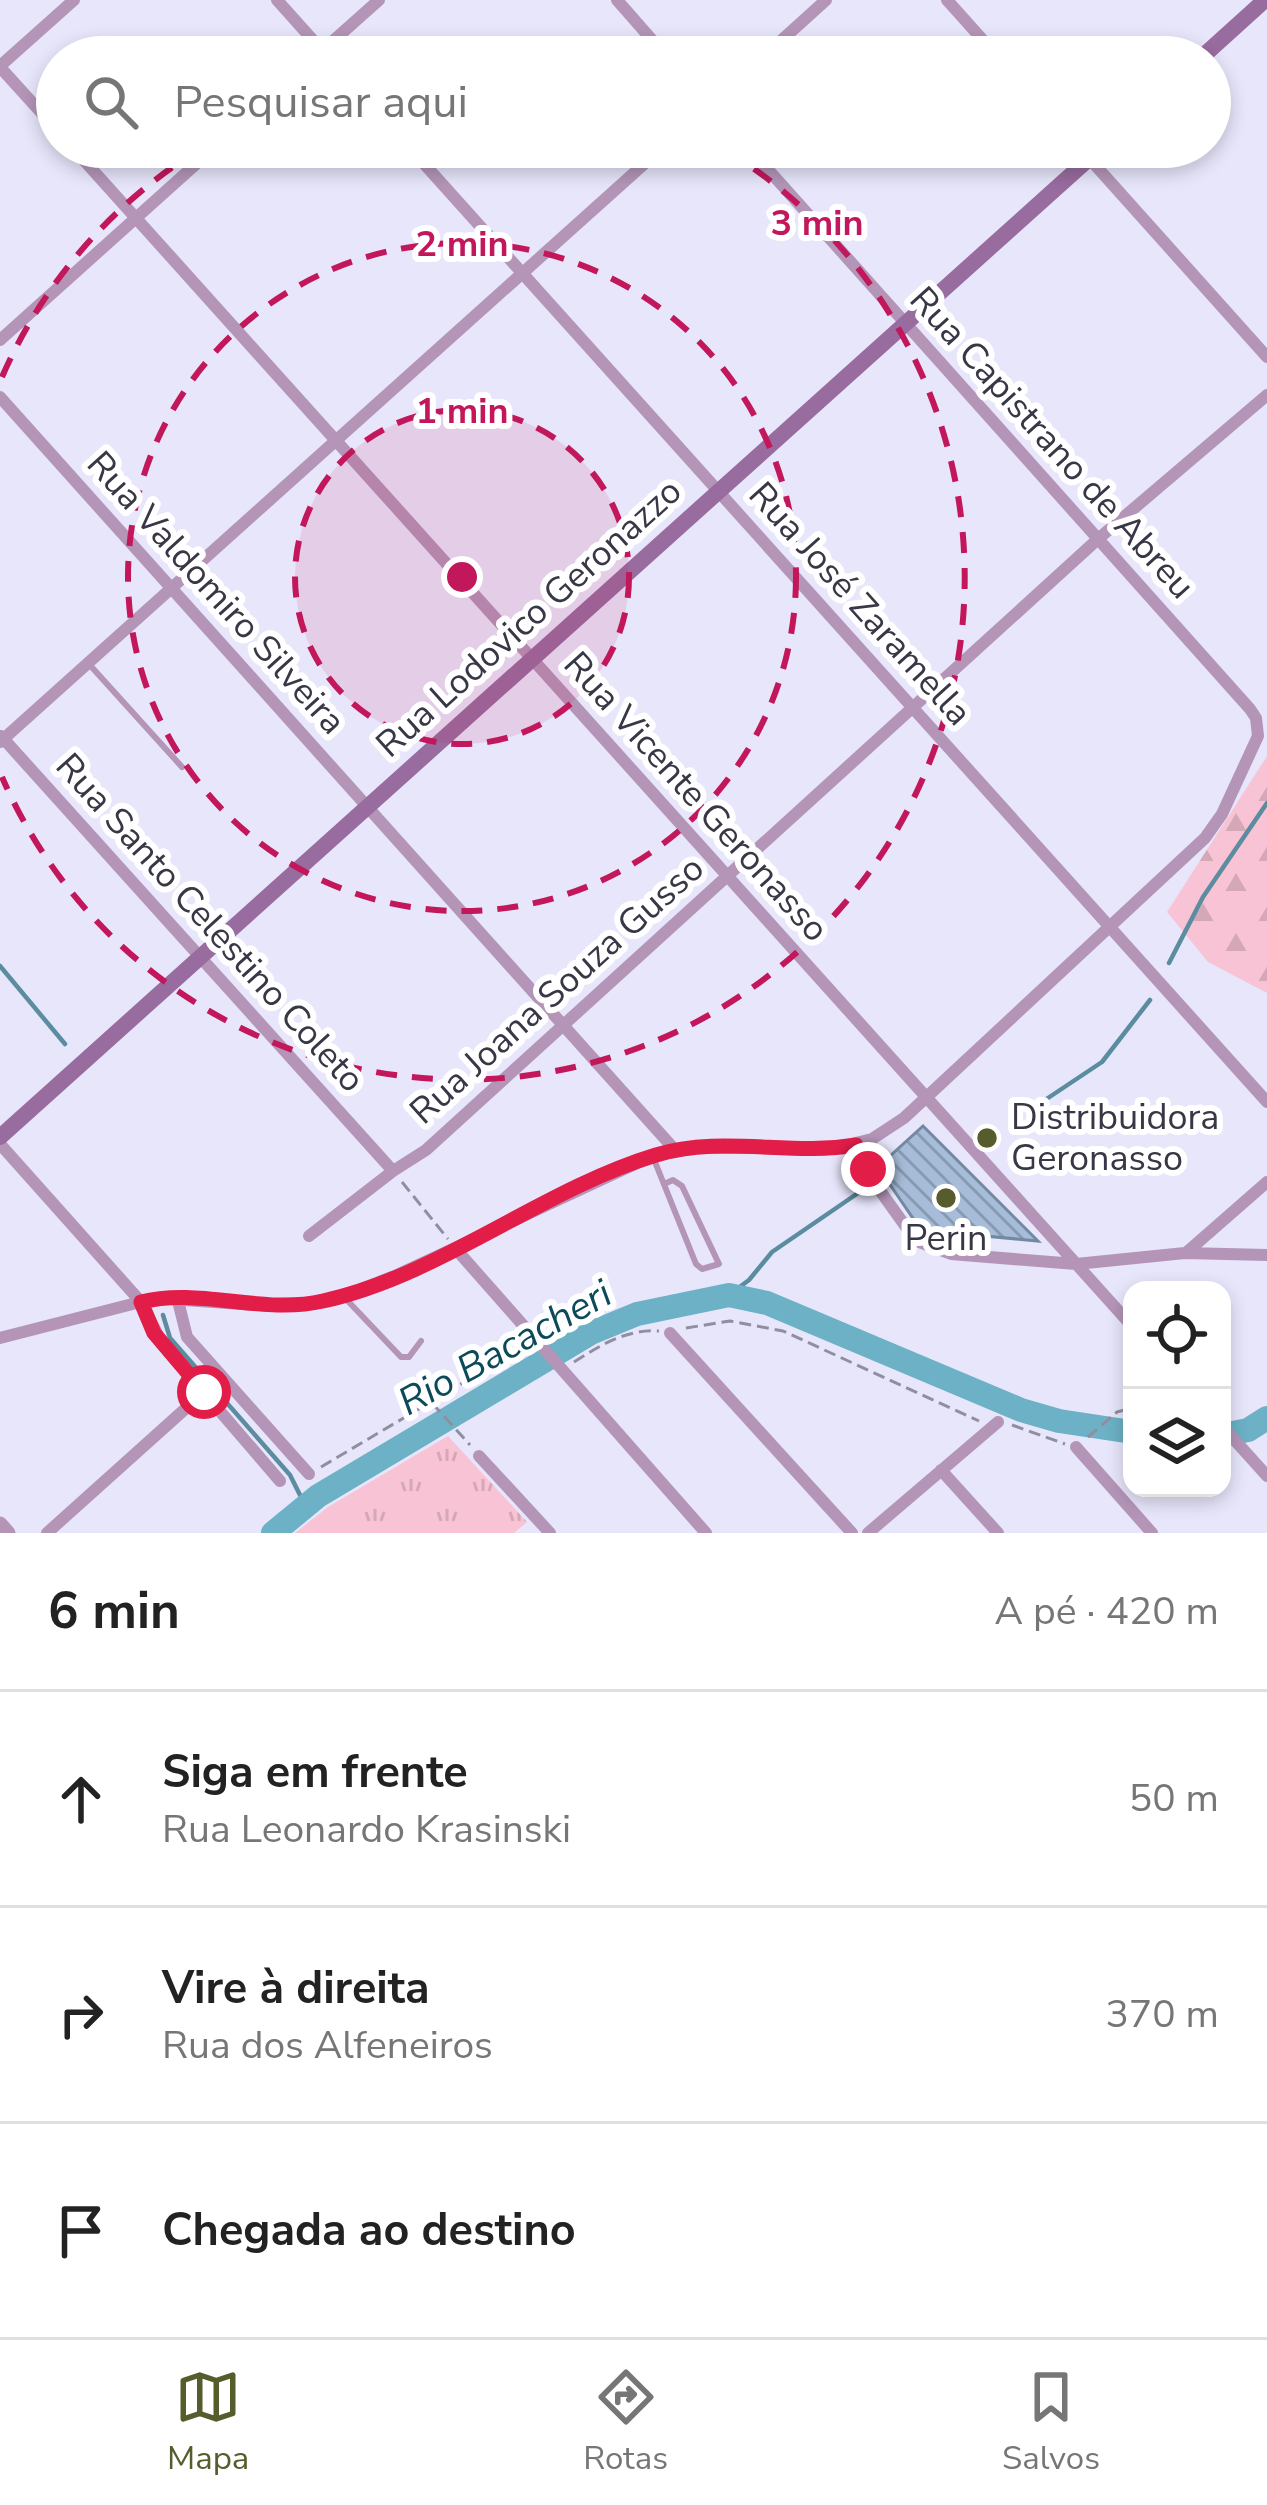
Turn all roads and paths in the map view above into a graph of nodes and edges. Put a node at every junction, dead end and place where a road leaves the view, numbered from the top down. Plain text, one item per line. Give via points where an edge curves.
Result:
1 (74, 0) edge
2 (277, 0) edge
3 (379, 0) edge
4 (616, 0) edge
5 (826, 0) edge
6 (947, 0) edge
7 (1266, 1) edge
8 (306, 36) edge
9 (342, 36) edge
10 (649, 36) edge
11 (786, 36) edge
12 (979, 36) edge
13 (1226, 36) edge
14 (0, 67) edge
15 (36, 107) edge
16 (91, 168) edge
17 (192, 168) edge
18 (428, 168) edge
19 (640, 168) edge
20 (767, 168) edge
21 (1072, 168) edge
22 (1105, 168) edge
23 (136, 218) junction
24 (522, 273) junction
25 (905, 323) junction
26 (0, 340) edge
27 (1267, 357) edge
28 (1267, 394) edge
29 (0, 397) edge
30 (336, 441) junction
31 (719, 491) junction
32 (1097, 539) junction
33 (172, 588) junction
34 (532, 659) junction
35 (88, 663) junction
36 (913, 707) junction
37 (1, 739) edge
38 (182, 767) dead end
39 (368, 807) junction
40 (727, 876) junction
41 (1111, 927) junction
42 (200, 957) junction
43 (564, 1025) junction
44 (928, 1100) junction
45 (1267, 1102) edge
46 (0, 1141) edge
47 (856, 1145) junction
48 (675, 1150) junction
49 (652, 1156) junction
50 (868, 1169) dead end
51 (393, 1171) junction
52 (1267, 1182) edge
53 (664, 1184) junction
54 (880, 1192) dead end
55 (309, 1236) dead end
56 (455, 1248) junction
57 (1185, 1253) junction
58 (1267, 1255) edge
59 (1076, 1264) junction
60 (343, 1296) junction
61 (177, 1298) junction
62 (141, 1302) junction
63 (1123, 1316) edge
64 (670, 1333) junction
65 (0, 1338) edge
66 (422, 1341) dead end
67 (539, 1343) junction
68 (560, 1367) junction
69 (204, 1392) junction
70 (431, 1402) junction
71 (1123, 1412) edge
72 (998, 1422) junction
73 (1231, 1437) edge
74 (1076, 1448) junction
75 (479, 1456) joint
76 (941, 1471) junction
77 (309, 1474) joint
78 (1267, 1476) edge
79 (280, 1480) dead end
80 (0, 1524) edge
81 (8, 1533) edge
82 (46, 1533) edge
83 (550, 1533) edge
84 (706, 1533) edge
85 (852, 1533) edge
86 (868, 1533) edge
87 (998, 1533) edge
88 (1152, 1533) edge

1 - 14 street
2 - 8 street
3 - 9 street
4 - 10 street
5 - 11 street
6 - 12 street
7 - 13 main road
14 - 15 street
16 - 23 street, Rua Vicente Geronasso
17 - 23 street
18 - 24 street, Rua José Zaramella
19 - 24 street
20 - 25 street, Rua Capistrano de Abreu
21 - 25 main road, Rua Lodovico Geronazzo
22 - 27 street
23 - 26 street
23 - 30 street, Rua Vicente Geronasso
24 - 30 street
24 - 31 street, Rua José Zaramella
25 - 31 main road, Rua Lodovico Geronazzo
25 - 32 street, Rua Capistrano de Abreu
28 - 32 street, Rua Joana Souza Gusso
29 - 33 street, Rua Valdomiro Silveira
30 - 33 street
30 - 34 street, Rua Vicente Geronasso
31 - 34 main road, Rua Lodovico Geronazzo
31 - 36 street, Rua José Zaramella
32 - 36 street, Rua Joana Souza Gusso
32 - 41 street, Rua Capistrano de Abreu via 1259,728 1214,826
33 - 35 street
33 - 39 street, Rua Valdomiro Silveira
34 - 39 main road, Rua Lodovico Geronazzo
34 - 40 street, Rua Vicente Geronasso
35 - 37 street
35 - 38 lane
36 - 40 street, Rua Joana Souza Gusso
36 - 41 street, Rua José Zaramella
37 - 42 street, Rua Santo Celestino Coleto
39 - 42 main road, Rua Lodovico Geronazzo
39 - 43 street, Rua Valdomiro Silveira
40 - 43 street, Rua Joana Souza Gusso
40 - 44 street, Rua Vicente Geronasso
41 - 44 street
41 - 45 street, Rua José Zaramella
42 - 46 main road, Rua Lodovico Geronazzo
42 - 51 street, Rua Santo Celestino Coleto
43 - 48 street, Rua Valdomiro Silveira
43 - 51 street, Rua Joana Souza Gusso
44 - 47 street
44 - 59 street, Rua Vicente Geronasso
46 - 62 street
47 - 48 street
47 - 50 path
48 - 49 street
49 - 53 lane
49 - 56 street
51 - 55 street, Rua Joana Souza Gusso
51 - 56 path
52 - 57 street
53 - 53 lane via 682,1186 719,1264 696,1264
54 - 59 street via 907,1232 932,1249
56 - 60 street
56 - 67 street
57 - 58 street
57 - 59 street
59 - 63 street, Rua Vicente Geronasso
60 - 61 street via 272,1306
60 - 66 lane via 400,1357 409,1358
61 - 62 street
61 - 77 street via 187,1337
62 - 65 street
62 - 69 street via 154,1333
64 - 68 path via 617,1338
64 - 72 path via 730,1322 783,1331 981,1422
64 - 85 street
67 - 68 street
67 - 70 path
68 - 84 street
69 - 79 street
69 - 82 street
70 - 75 path
70 - 77 path
71 - 74 path
72 - 74 path
72 - 76 street
73 - 78 street
74 - 88 street
75 - 83 street
76 - 86 street
76 - 87 street
80 - 81 street

